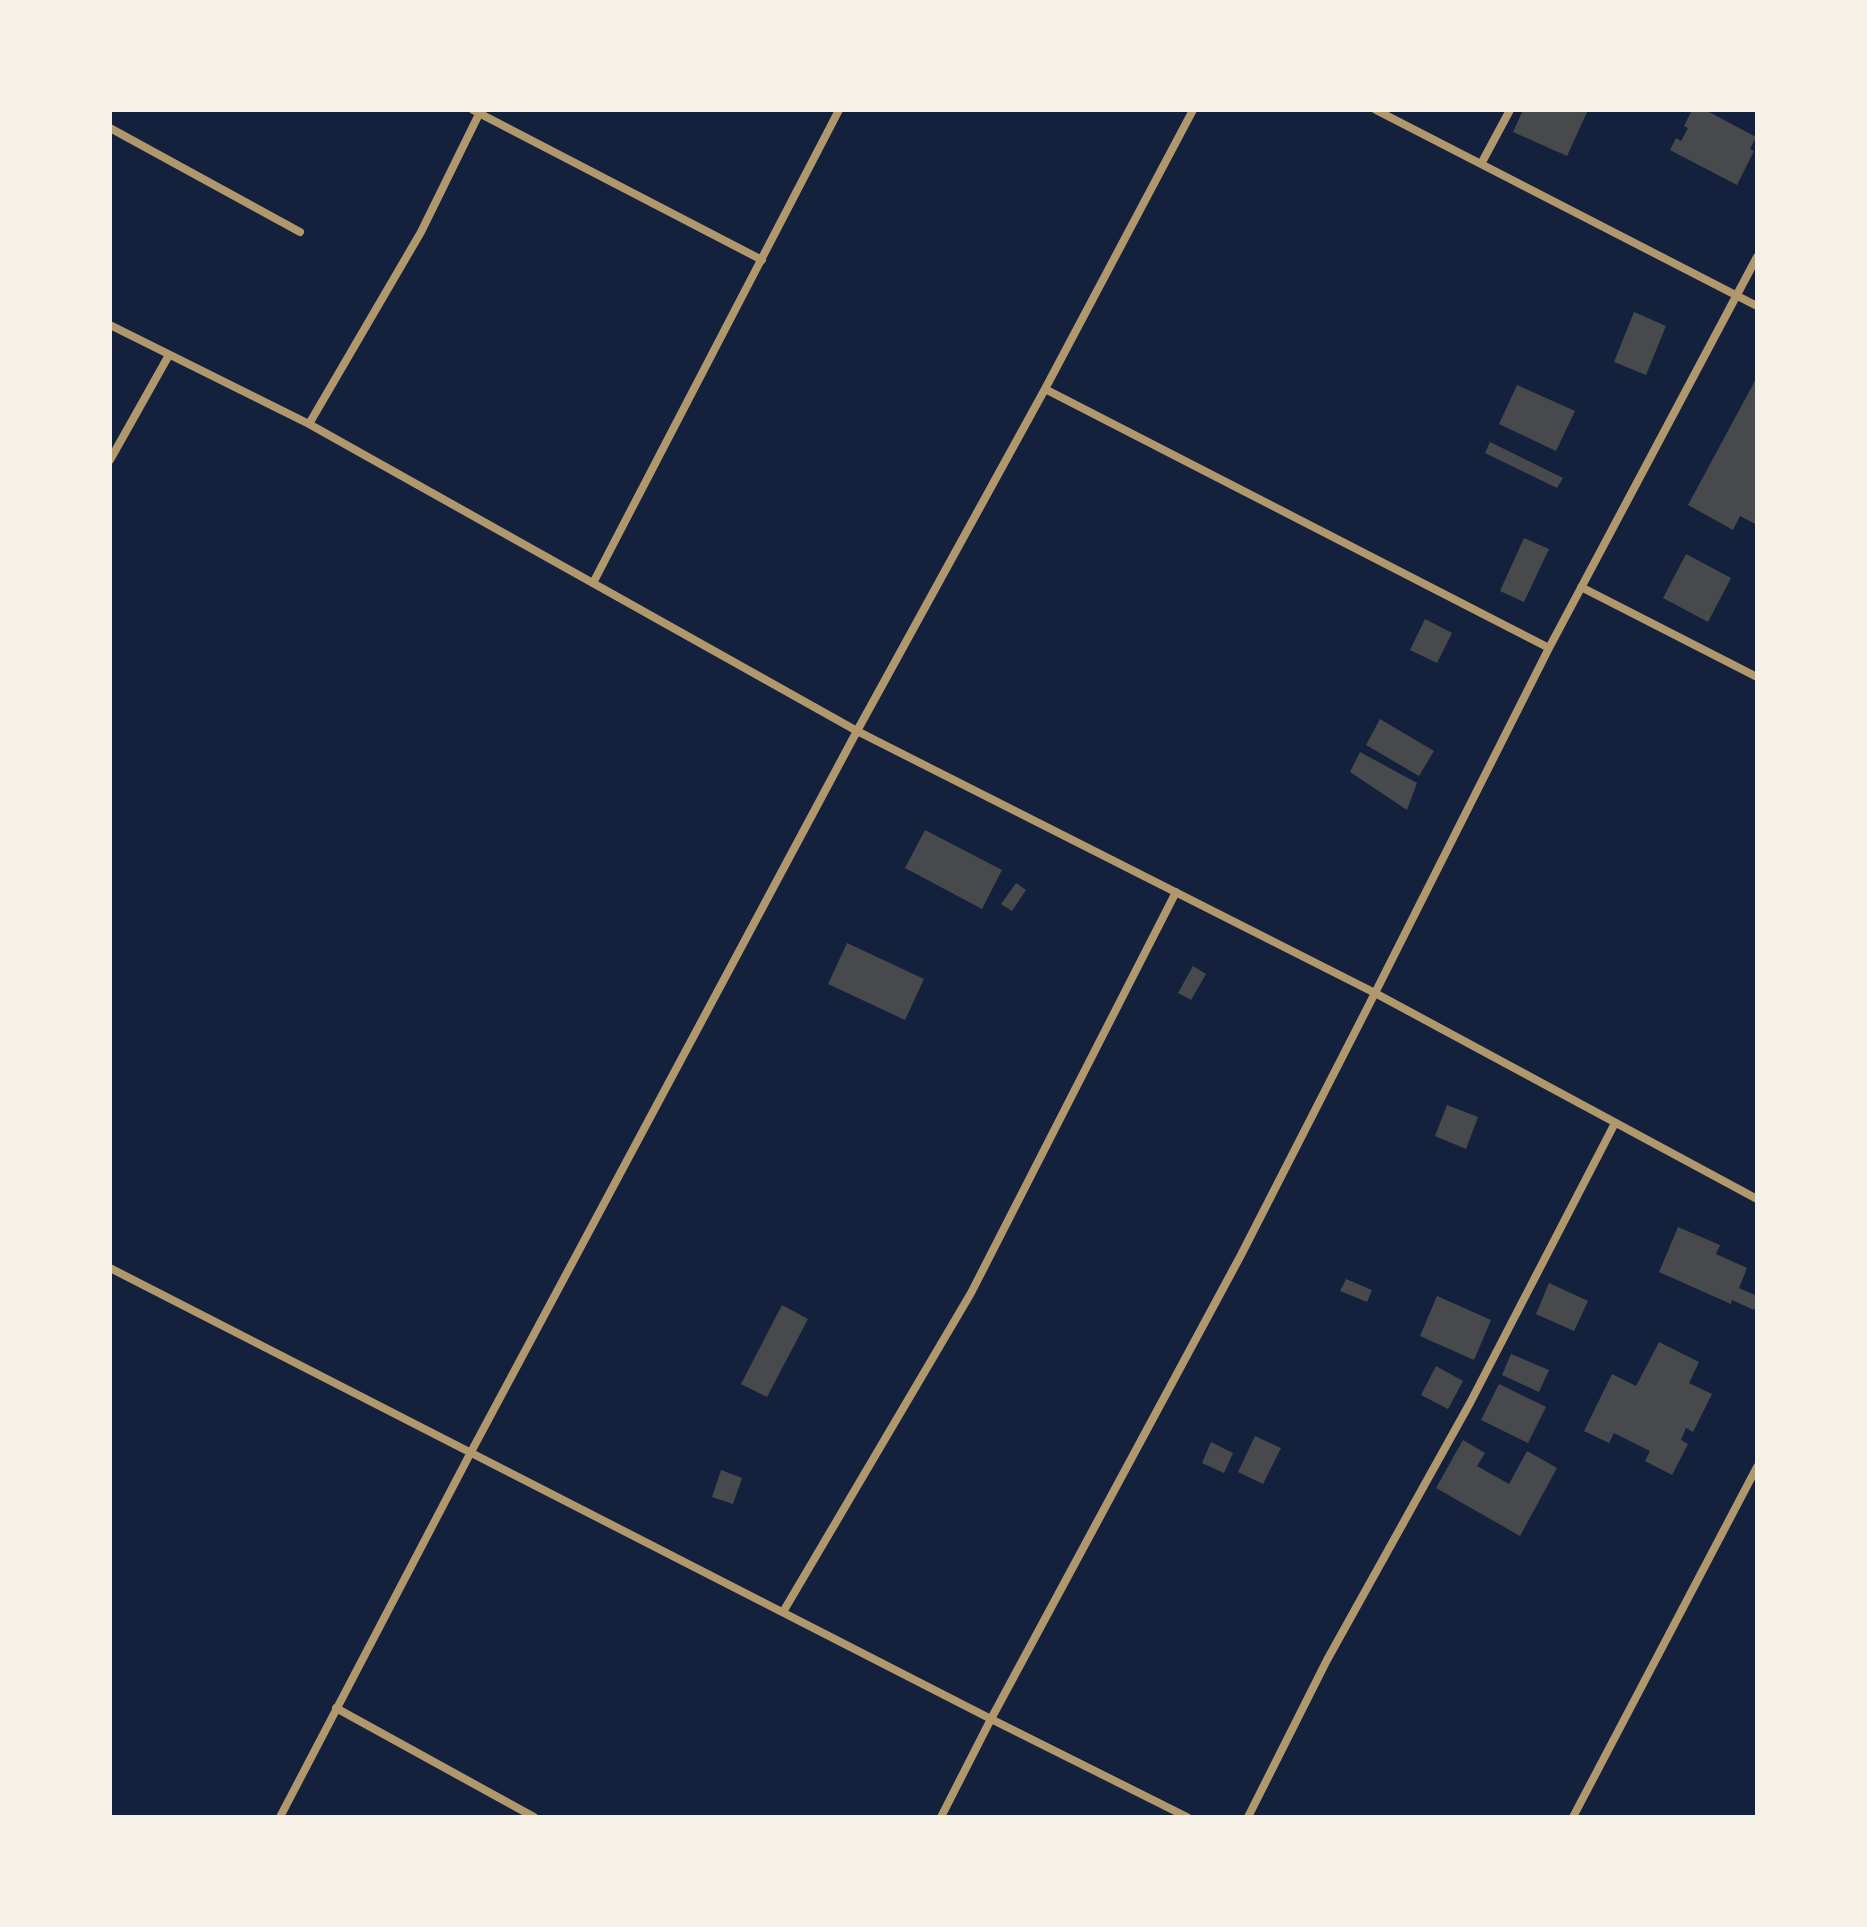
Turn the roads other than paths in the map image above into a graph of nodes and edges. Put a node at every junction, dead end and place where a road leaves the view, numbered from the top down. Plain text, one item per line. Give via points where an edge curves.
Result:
1 (839, 110) edge
2 (1193, 110) edge
3 (1376, 110) edge
4 (1510, 110) edge
5 (478, 111) edge
6 (110, 128) edge
7 (1481, 164) junction
8 (300, 232) dead end
9 (1757, 257) edge
10 (762, 260) junction
11 (1736, 295) junction
12 (1757, 306) edge
13 (110, 325) edge
14 (169, 355) junction
15 (1045, 389) junction
16 (309, 424) junction
17 (110, 460) edge
18 (593, 583) junction
19 (1581, 587) junction
20 (1549, 648) junction
21 (1757, 677) edge
22 (857, 731) junction
23 (1176, 892) junction
24 (1375, 993) junction
25 (1615, 1123) junction
26 (1757, 1199) edge
27 (110, 1268) edge
28 (471, 1452) junction
29 (1757, 1467) edge
30 (783, 1612) junction
31 (336, 1708) junction
32 (991, 1719) junction
33 (280, 1817) edge
34 (534, 1817) edge
35 (941, 1817) edge
36 (1187, 1817) edge
37 (1248, 1817) edge
38 (1573, 1817) edge

1 - 10 street
2 - 15 street
3 - 7 street
4 - 7 street
5 - 10 street
5 - 16 street via 421,232
6 - 8 street
7 - 11 street
9 - 11 street
10 - 18 street
11 - 12 street
11 - 19 street
13 - 14 street
14 - 16 street
14 - 17 street
15 - 20 street
15 - 22 street
16 - 18 street
18 - 22 street
19 - 20 street
19 - 21 street
20 - 24 street
22 - 23 street
22 - 28 street
23 - 24 street
23 - 30 street via 971,1293
24 - 25 street
24 - 32 street via 1241,1255
25 - 26 street
25 - 37 street
27 - 28 street
28 - 30 street
28 - 31 street
29 - 38 street
30 - 32 street
31 - 33 street
31 - 34 street
32 - 35 street
32 - 36 street

